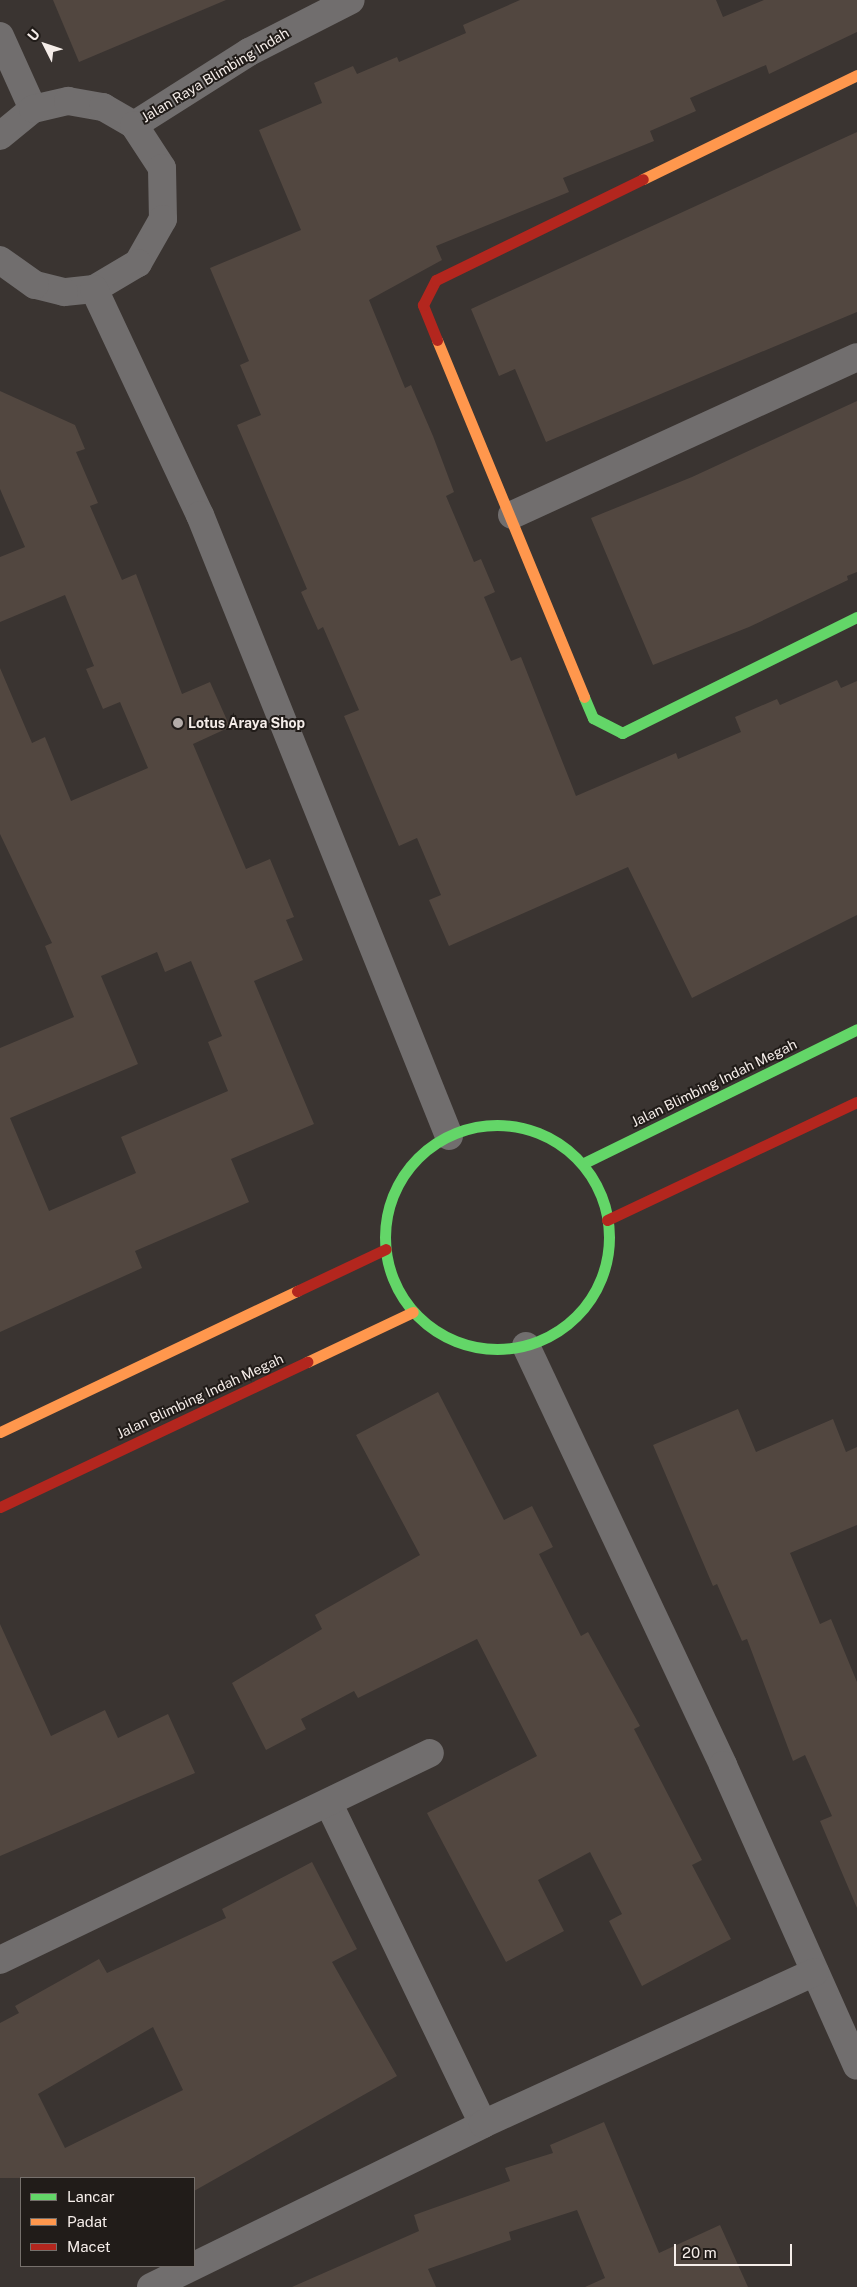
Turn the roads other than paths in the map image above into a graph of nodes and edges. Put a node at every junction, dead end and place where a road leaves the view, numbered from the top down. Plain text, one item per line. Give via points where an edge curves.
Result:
1 (351, 0) edge
2 (0, 36) edge
3 (857, 75) edge
4 (33, 109) junction
5 (134, 125) junction
6 (0, 136) edge
7 (3, 268) edge
8 (94, 289) junction
9 (857, 357) edge
10 (512, 515) junction
11 (857, 617) edge
12 (857, 1029) edge
13 (857, 1102) edge
14 (449, 1136) junction
15 (584, 1163) junction
16 (607, 1220) junction
17 (386, 1249) junction
18 (413, 1312) junction
19 (526, 1346) junction
20 (0, 1432) edge
21 (0, 1507) edge
22 (430, 1752) dead end
23 (329, 1804) junction
24 (0, 1960) edge
25 (815, 1972) junction
26 (857, 2066) edge
27 (483, 2124) junction
28 (195, 2265) edge
29 (192, 2267) edge
30 (151, 2287) edge

1 - 5 street, Jalan Raya Blimbing Indah via 249,52
2 - 4 street
3 - 10 street via 432,283 423,305
4 - 5 street via 77,102 103,107
4 - 6 street
5 - 8 street via 162,168 163,219 138,263
7 - 8 street via 36,285 55,290
8 - 14 street via 200,515
9 - 10 street
10 - 11 street via 594,718 611,731 622,734
12 - 15 street, Jalan Blimbing Indah Megah
13 - 16 street
14 - 15 street via 484,1125 521,1126 555,1140
14 - 17 street via 424,1152 404,1175 391,1202
15 - 16 street via 602,1195
16 - 19 street via 606,1269 588,1304 561,1330
17 - 18 street via 396,1288
17 - 20 street
18 - 19 street via 436,1332 464,1345 495,1350
18 - 21 street, Jalan Blimbing Indah Megah
19 - 25 street
22 - 23 street
23 - 24 street
23 - 27 street
25 - 26 street
25 - 27 street
27 - 28 street
29 - 30 street

